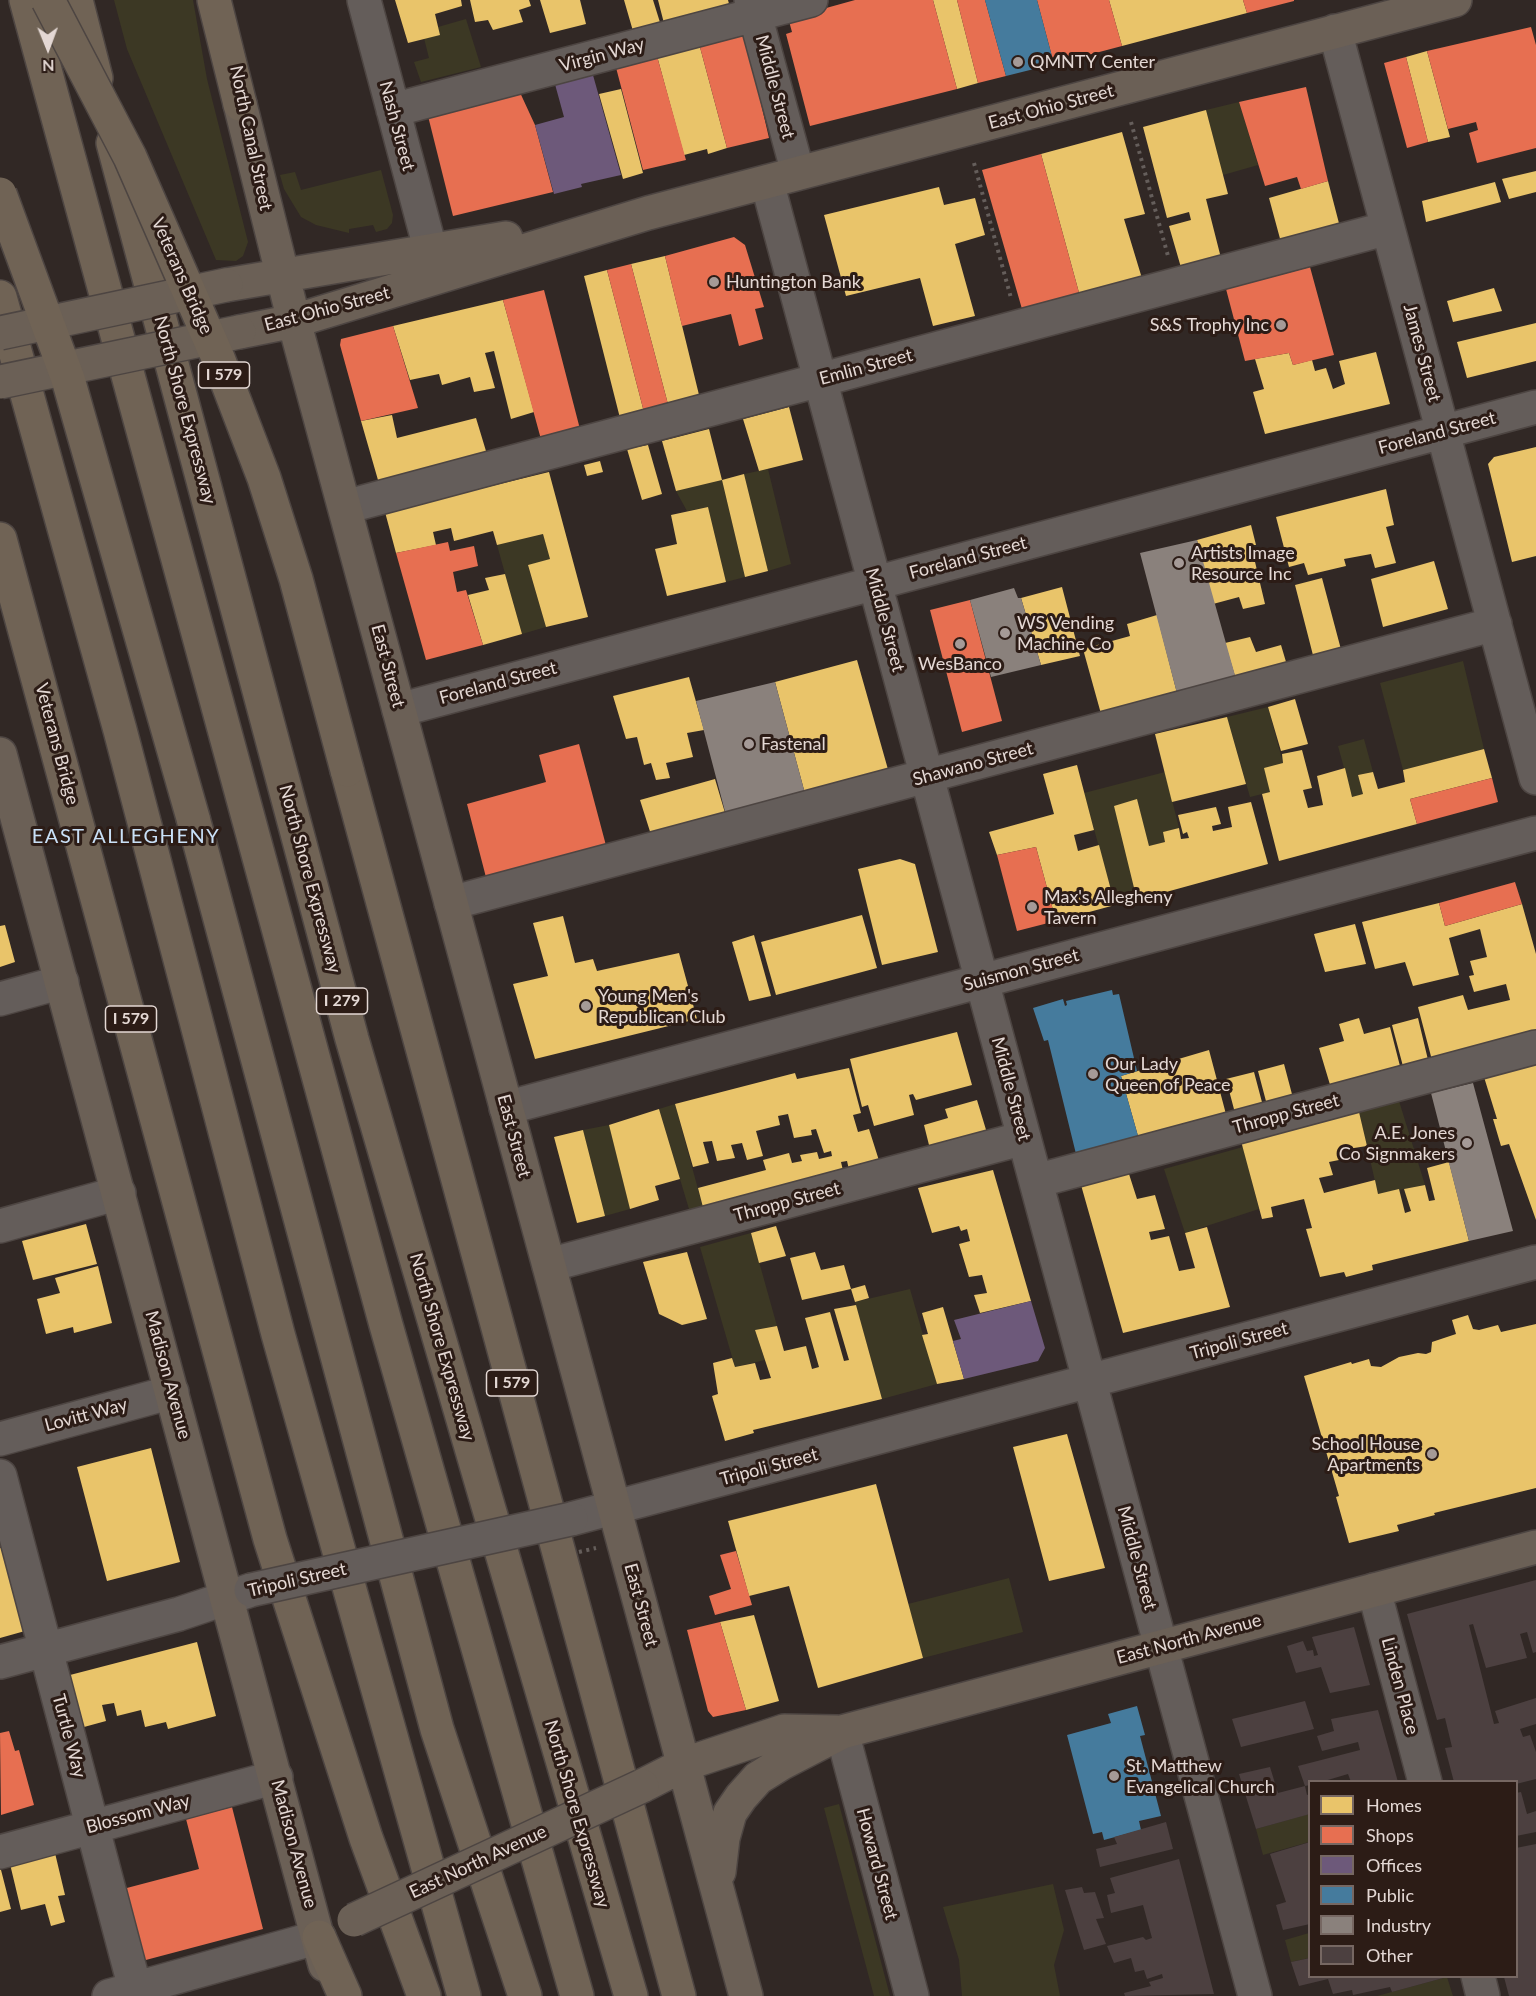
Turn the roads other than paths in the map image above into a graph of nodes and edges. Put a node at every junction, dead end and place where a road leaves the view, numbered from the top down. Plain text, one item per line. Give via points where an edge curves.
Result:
1 (26, 0) edge
2 (48, 0) edge
3 (76, 0) edge
4 (214, 0) edge
5 (224, 0) edge
6 (364, 0) edge
7 (811, 0) edge
8 (1455, 0) edge
9 (753, 7) edge
10 (1335, 32) junction
11 (240, 104) junction
12 (393, 110) junction
13 (798, 174) junction
14 (767, 182) junction
15 (0, 194) edge
16 (648, 213) junction
17 (1388, 228) junction
18 (431, 252) junction
19 (282, 275) junction
20 (0, 297) edge
21 (294, 321) junction
22 (0, 333) edge
23 (820, 379) junction
24 (0, 382) edge
25 (1536, 406) edge
26 (1443, 431) junction
27 (345, 507) junction
28 (0, 538) edge
29 (875, 583) junction
30 (1495, 624) junction
31 (399, 710) junction
32 (0, 754) edge
33 (927, 776) junction
34 (1536, 778) edge
35 (1536, 833) edge
36 (451, 903) junction
37 (982, 981) junction
38 (62, 982) junction
39 (0, 999) edge
40 (1536, 1047) edge
41 (507, 1108) junction
42 (1024, 1138) junction
43 (1036, 1181) junction
44 (119, 1193) junction
45 (0, 1226) edge
46 (1536, 1262) edge
47 (549, 1265) junction
48 (1089, 1381) junction
49 (172, 1392) junction
50 (0, 1439) edge
51 (0, 1476) edge
52 (615, 1508) junction
53 (1536, 1547) edge
54 (1374, 1590) junction
55 (239, 1593) junction
56 (1161, 1647) junction
57 (46, 1649) junction
58 (0, 1662) edge
59 (842, 1732) junction
60 (685, 1764) junction
61 (276, 1777) junction
62 (1424, 1780) edge
63 (93, 1827) junction
64 (0, 1852) edge
65 (717, 1889) junction
66 (319, 1937) junction
67 (1478, 1978) edge
68 (127, 1994) edge
69 (331, 1996) edge
70 (345, 1996) edge
71 (424, 1996) edge
72 (464, 1996) edge
73 (525, 1996) edge
74 (577, 1996) edge
75 (631, 1996) edge
76 (679, 1996) edge
77 (746, 1996) edge
78 (912, 1996) edge
79 (1255, 1996) edge
80 (1483, 1996) edge

1 - 74 highway via 386,1325
2 - 76 highway, Veterans Bridge / I 579, bridge via 130,157 222,369 264,478 296,579
3 - 75 highway, North Shore Expressway / I 279 via 349,1027
4 - 11 highway
5 - 11 street, North Canal Street
6 - 12 street, Nash Street
7 - 9 street, Virgin Way
8 - 10 main road, East Ohio Street
9 - 12 street, Virgin Way
9 - 13 street, Middle Street
10 - 13 main road, East Ohio Street
10 - 17 street, James Street
11 - 19 main road, North Canal Street
12 - 18 street, Nash Street
13 - 14 main road, East Ohio Street
14 - 16 main road, East Ohio Street
14 - 23 street, Middle Street
15 - 73 highway, bridge via 68,378 193,818 437,1728
16 - 18 main road, East Ohio Street
16 - 21 main road, East Ohio Street
17 - 23 street, Emlin Street
17 - 26 street, James Street
18 - 19 main road, East Ohio Street
19 - 21 main road, East Street
19 - 22 main road, East Ohio Street, bridge
20 - 72 highway via 120,730 281,1345
21 - 24 main road, East Ohio Street, bridge
21 - 27 main road, East Street
23 - 27 street, Emlin Street
23 - 29 street, Middle Street
25 - 26 street, Foreland Street
26 - 29 street, Foreland Street
26 - 30 street, James Street
27 - 31 main road, East Street
28 - 71 highway, Veterans Bridge / I 579 via 270,1539 366,1838
29 - 31 street, Foreland Street
29 - 33 street, Middle Street
30 - 33 street, Shawano Street
30 - 34 street, James Street
31 - 36 main road, East Street
32 - 38 main road, Madison Avenue
33 - 36 street, Shawano Street
33 - 37 street, Middle Street
35 - 37 street, Suismon Street
36 - 41 main road, East Street
37 - 41 street, Suismon Street
37 - 42 street, Middle Street
38 - 39 street
38 - 44 main road, Madison Avenue
40 - 43 street, Thropp Street
41 - 47 main road, East Street
42 - 43 street, Middle Street
42 - 47 street, Thropp Street
43 - 48 street, Middle Street
44 - 45 street
44 - 49 main road, Madison Avenue
46 - 48 street, Tripoli Street
47 - 52 main road, East Street
48 - 52 street, Tripoli Street
48 - 56 street, Middle Street
49 - 50 street, Lovitt Way
49 - 55 main road, Madison Avenue
51 - 57 street, Turtle Way
52 - 55 street, Tripoli Street, bridge
52 - 60 main road, East Street
53 - 54 main road, East North Avenue
54 - 56 main road, East North Avenue
54 - 62 street, Linden Place
55 - 57 street, Tripoli Street via 180,1614
55 - 61 main road, Madison Avenue
56 - 59 main road, East North Avenue
56 - 79 street, Middle Street
57 - 58 street, Tripoli Street
57 - 63 street, Turtle Way
59 - 60 main road, East North Avenue via 784,1731
59 - 65 main road, East North Avenue via 782,1763 758,1779 741,1797 730,1813 723,1838
59 - 78 street, Howard Street
60 - 65 main road, East Street
60 - 66 main road, East North Avenue, bridge
61 - 63 street, Blossom Way
61 - 66 main road, Madison Avenue
63 - 64 street, Blossom Way
63 - 68 street, Turtle Way
65 - 77 main road, East Street
66 - 68 street
66 - 69 main road, Madison Avenue
66 - 70 highway
67 - 80 street

